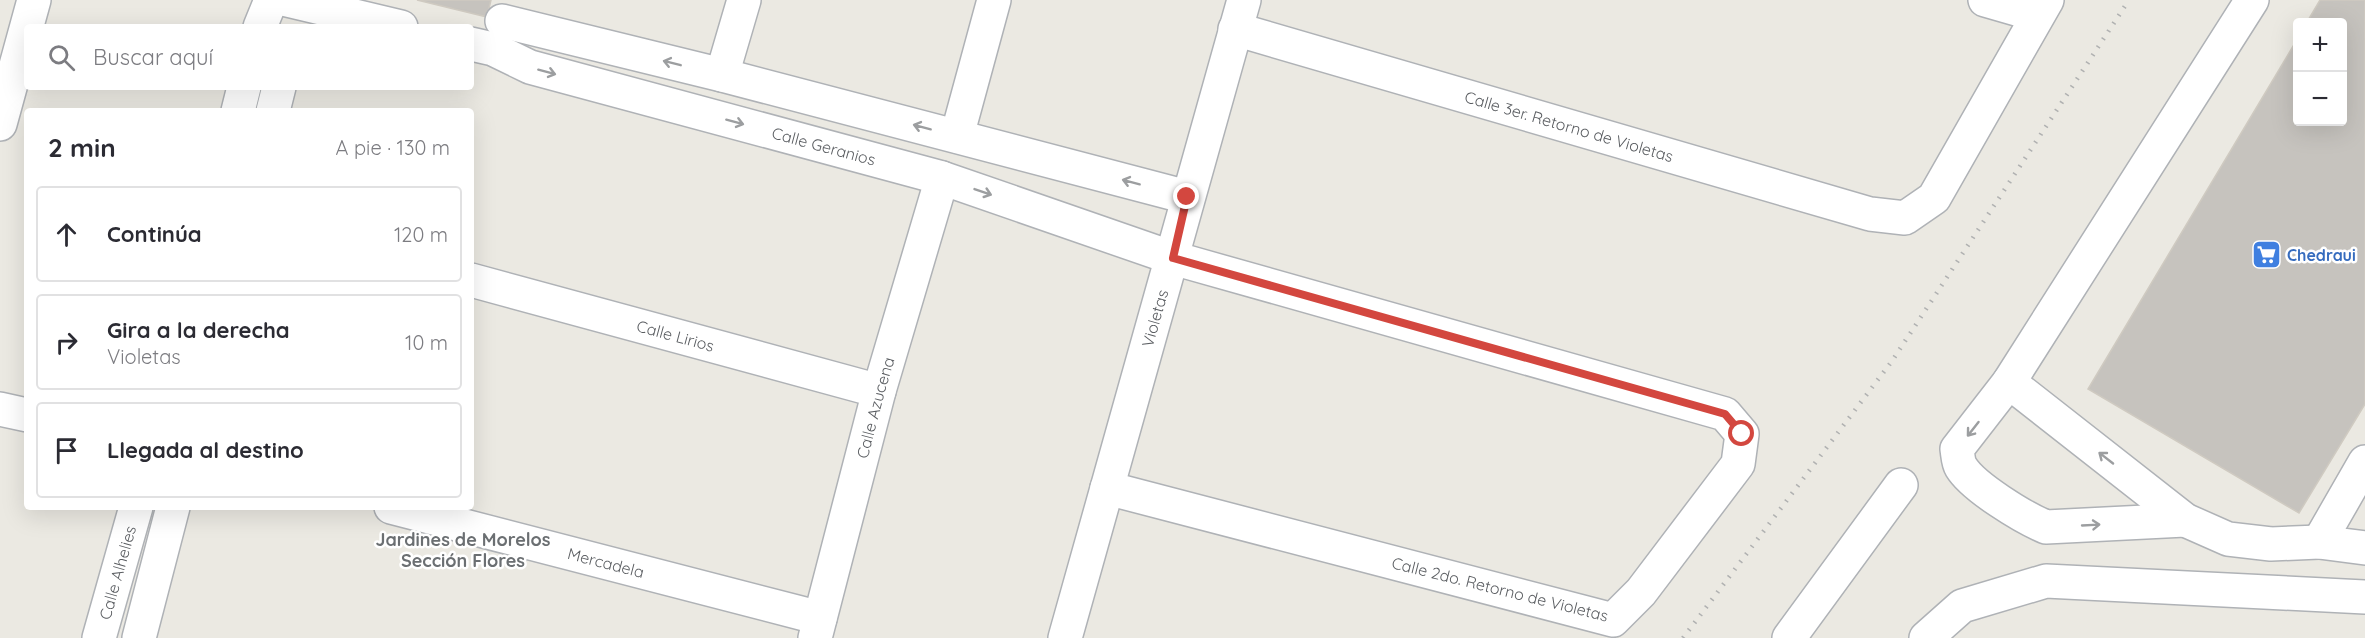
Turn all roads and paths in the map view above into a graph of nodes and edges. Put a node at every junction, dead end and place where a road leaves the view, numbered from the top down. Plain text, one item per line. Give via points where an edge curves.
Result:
1 (34, 0) edge
2 (744, 0) edge
3 (994, 0) edge
4 (1985, 0) edge
5 (2252, 0) edge
6 (288, 8) edge
7 (2042, 8) edge
8 (1239, 15) edge
9 (27, 24) edge
10 (264, 24) edge
11 (383, 24) edge
12 (494, 29) edge
13 (24, 36) edge
14 (722, 75) junction
15 (243, 90) edge
16 (278, 90) edge
17 (834, 104) junction
18 (239, 108) edge
19 (274, 108) edge
20 (0, 124) edge
21 (957, 136) junction
22 (825, 147) junction
23 (942, 178) junction
24 (1187, 197) junction
25 (1173, 258) junction
26 (474, 281) edge
27 (2009, 382) junction
28 (879, 391) junction
29 (0, 409) edge
30 (24, 414) edge
31 (2365, 462) edge
32 (1901, 485) dead end
33 (1107, 488) junction
34 (135, 510) edge
35 (172, 510) edge
36 (402, 510) edge
37 (2186, 520) junction
38 (2319, 542) junction
39 (2365, 548) edge
40 (121, 560) junction
41 (158, 567) junction
42 (2365, 597) edge
43 (817, 628) edge
44 (99, 638) edge
45 (139, 638) edge
46 (1065, 638) edge
47 (1789, 638) edge
48 (1926, 638) edge

1 - 9 street
2 - 14 street
3 - 21 street
4 - 7 street
5 - 27 street
6 - 10 street
6 - 11 street
7 - 8 street, Calle 3er. Retorno de Violetas via 1934,198 1905,218 1870,214
8 - 24 street, Violetas
14 -> 12 street, Calle Geranios
12 -> 22 street, Calle Geranios via 530,67
13 - 20 street
14 - 17 street, Calle Geranios
15 - 18 street
16 - 19 street
21 -> 17 street, Calle Geranios
17 - 22 street
24 -> 21 street, Calle Geranios
22 - 23 street, Calle Geranios
23 -> 25 street, Calle Geranios
23 - 28 street, Calle Azucena
24 - 25 street, Violetas
25 - 33 street, Violetas
25 - 33 street, Calle 2do. Retorno de Violetas via 1725,414 1742,434 1738,464 1641,592 1613,620
26 - 28 street, Calle Lirios
37 -> 27 street
27 -> 37 street via 1958,449 1960,465 1970,478 2029,520 2046,527
28 - 43 street, Calle Azucena
29 - 30 street
31 - 38 street
32 - 47 street
33 - 46 street, Violetas
34 - 40 street, Calle Alhelies
35 - 41 street
36 - 43 street, Mercadela
37 - 38 street via 2229,538 2271,544
38 - 39 street
40 - 41 street
40 - 44 street, Calle Alhelies
41 - 45 street
42 - 48 street via 2046,581 1962,606

